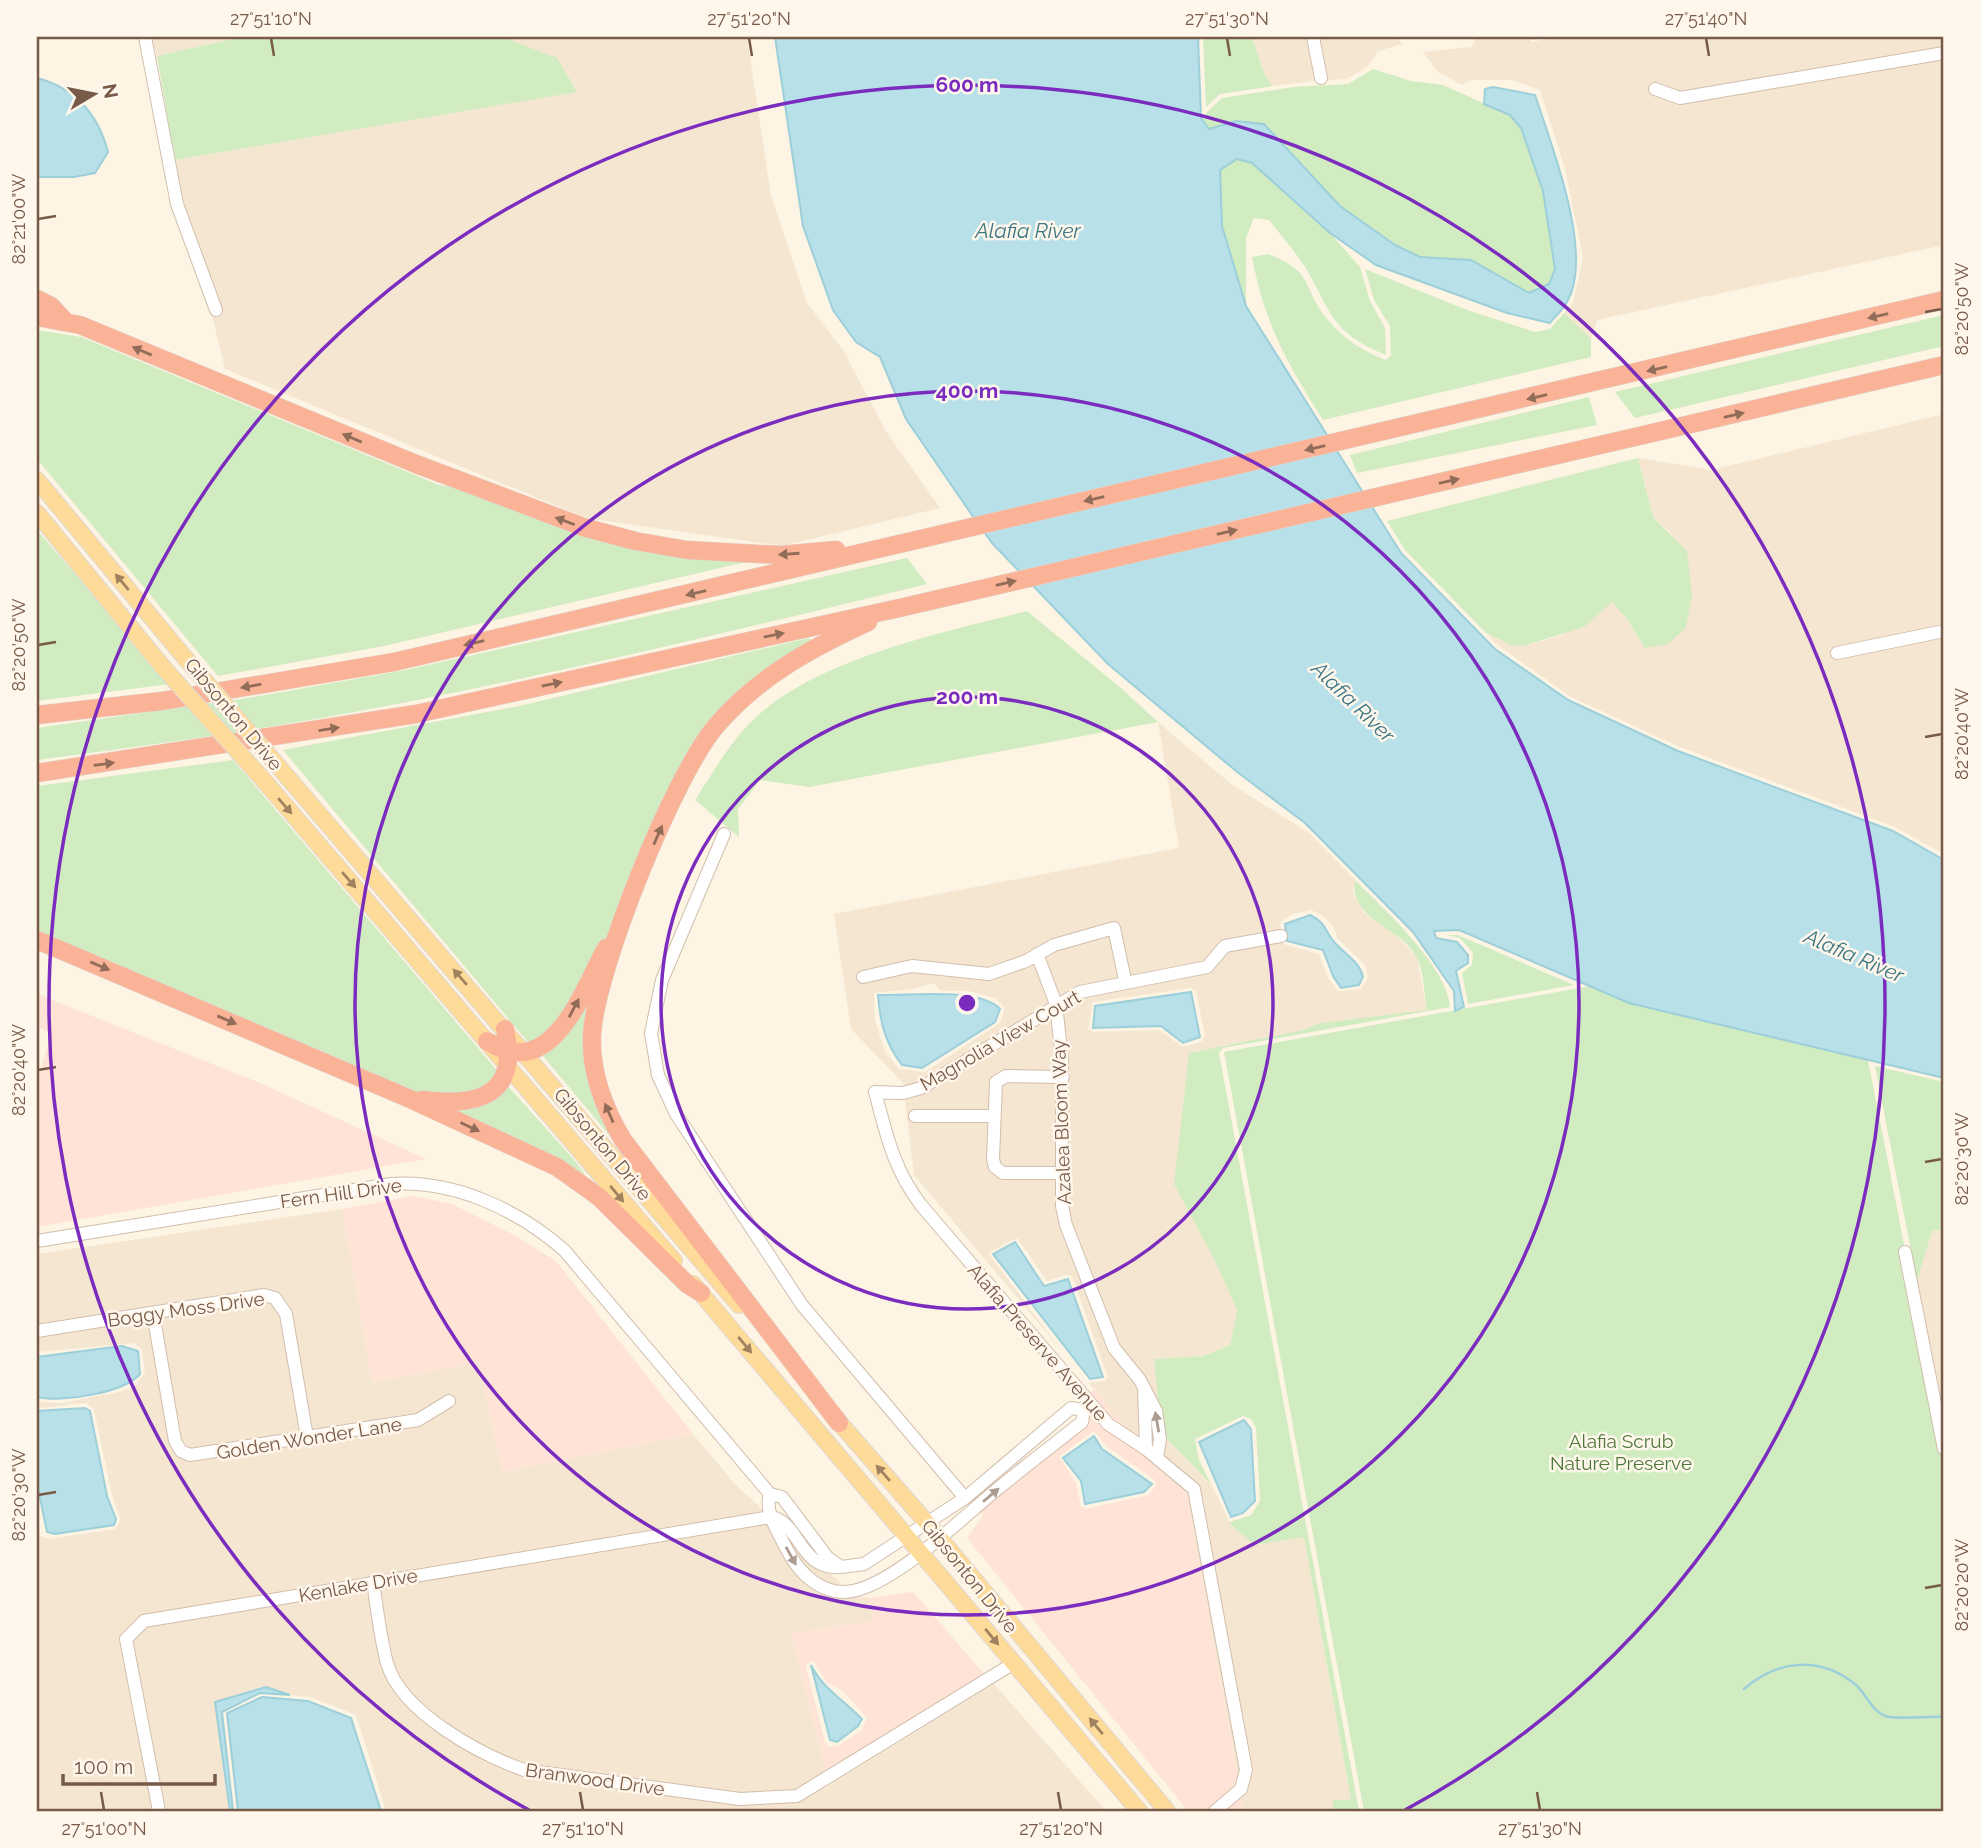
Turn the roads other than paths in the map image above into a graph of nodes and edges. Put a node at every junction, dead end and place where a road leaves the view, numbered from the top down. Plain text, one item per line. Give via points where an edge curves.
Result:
1 (145, 37) edge
2 (1313, 37) edge
3 (1944, 52) edge
4 (1321, 78) dead end
5 (1655, 89) dead end
6 (37, 299) edge
7 (1944, 300) edge
8 (216, 310) dead end
9 (37, 317) edge
10 (64, 320) junction
11 (1944, 365) edge
12 (37, 480) edge
13 (37, 513) edge
14 (888, 547) junction
15 (904, 607) junction
16 (1944, 631) edge
17 (1837, 653) dead end
18 (37, 715) edge
19 (37, 773) edge
20 (724, 834) dead end
21 (632, 898) junction
22 (1281, 936) dead end
23 (37, 940) edge
24 (1037, 954) junction
25 (863, 977) dead end
26 (1125, 980) junction
27 (1056, 1004) junction
28 (505, 1029) joint
29 (487, 1041) joint
30 (515, 1058) junction
31 (1063, 1077) junction
32 (875, 1092) joint
33 (408, 1098) junction
34 (915, 1116) dead end
35 (994, 1116) junction
36 (1062, 1173) junction
37 (37, 1241) edge
38 (1905, 1252) dead end
39 (701, 1293) junction
40 (153, 1312) junction
41 (37, 1331) edge
42 (1144, 1388) junction
43 (449, 1401) dead end
44 (1087, 1407) junction
45 (839, 1423) junction
46 (307, 1437) junction
47 (1146, 1449) junction
48 (1944, 1449) edge
49 (1157, 1458) junction
50 (770, 1494) junction
51 (965, 1497) junction
52 (771, 1517) junction
53 (927, 1522) junction
54 (906, 1534) junction
55 (939, 1539) junction
56 (922, 1552) junction
57 (841, 1567) junction
58 (373, 1582) junction
59 (1014, 1663) junction
60 (1084, 1746) junction
61 (159, 1811) edge
62 (1139, 1811) edge
63 (1151, 1811) edge
64 (1167, 1811) edge
65 (1215, 1811) edge

1 - 8 street via 177,204
2 - 4 street
3 - 5 street via 1679,98
6 - 10 highway
7 -> 14 highway
9 - 10 highway
14 -> 10 highway via 734,554 635,541 583,527 415,464
15 -> 11 highway
28 -> 12 main road, Gibsonton Drive, bridge
13 -> 29 main road, Gibsonton Drive, bridge via 162,666
14 -> 18 highway via 394,662 162,701
19 -> 15 highway via 377,722
21 -> 15 highway via 688,767 715,726 778,668
16 - 17 street
20 - 51 street via 662,980 651,1033 657,1075 676,1114 802,1305
30 -> 21 highway via 551,1041 566,1022
45 -> 21 highway via 645,1170 606,1108 595,1072 594,1016
22 - 26 street, Magnolia View Court via 1225,946 1207,967
23 -> 33 highway
24 - 25 street via 989,974 912,966
24 - 26 street via 1114,928
24 - 27 street, Azalea Bloom Way
26 - 27 street, Magnolia View Court
27 - 31 street, Azalea Bloom Way
27 - 32 street, Magnolia View Court via 921,1088
28 - 30 highway
29 - 30 highway
30 - 33 highway via 500,1083 479,1097 436,1102
30 -> 39 main road, Gibsonton Drive
30 - 45 main road, Gibsonton Drive
31 - 35 street via 1000,1078 994,1088
31 - 36 street, Azalea Bloom Way
32 - 44 street, Alafia Preserve Avenue via 901,1179
33 -> 39 highway via 574,1177
34 - 35 street
35 - 36 street via 993,1159 998,1170
36 - 42 street, Azalea Bloom Way via 1062,1206 1072,1242 1114,1348
37 - 50 street, Fern Hill Drive via 391,1184 433,1184 459,1191 522,1219 564,1250
38 - 48 street
39 -> 54 main road, Gibsonton Drive
40 - 41 street, Boggy Moss Drive
40 - 46 street, Boggy Moss Drive via 264,1295 275,1298 286,1314
40 - 46 street, Golden Wonder Lane via 181,1451 202,1455
42 - 47 street
49 -> 42 street, Azalea Bloom Way via 1156,1410
43 - 46 street, Golden Wonder Lane via 418,1420
44 - 47 street, Alafia Preserve Avenue
44 - 51 street via 1071,1408
55 -> 44 street via 1082,1422
53 -> 45 main road, Gibsonton Drive
47 - 49 street, Alafia Preserve Avenue
49 - 65 street, Alafia Preserve Avenue via 1194,1489 1198,1499 1245,1760 1241,1789
50 - 52 street via 766,1504
50 - 57 street, Fern Hill Drive via 782,1497 828,1558
51 - 53 street
52 -> 56 street via 801,1573 821,1588 857,1590
52 - 57 street via 781,1521 814,1561 829,1568
52 - 58 street, Kenlake Drive
53 - 54 street
53 - 55 main road, Gibsonton Drive
54 - 56 main road, Gibsonton Drive
54 - 57 street via 864,1564
55 - 56 street
64 -> 55 main road, Gibsonton Drive
56 -> 59 main road, Gibsonton Drive
58 - 59 street, Branwood Drive via 387,1664 400,1690 429,1717 491,1758 524,1770 740,1799 797,1796 820,1785
58 - 61 street, Kenlake Drive via 144,1621 126,1639
59 - 60 main road, Gibsonton Drive
60 - 62 main road, Gibsonton Drive
60 - 63 main road via 1115,1771

